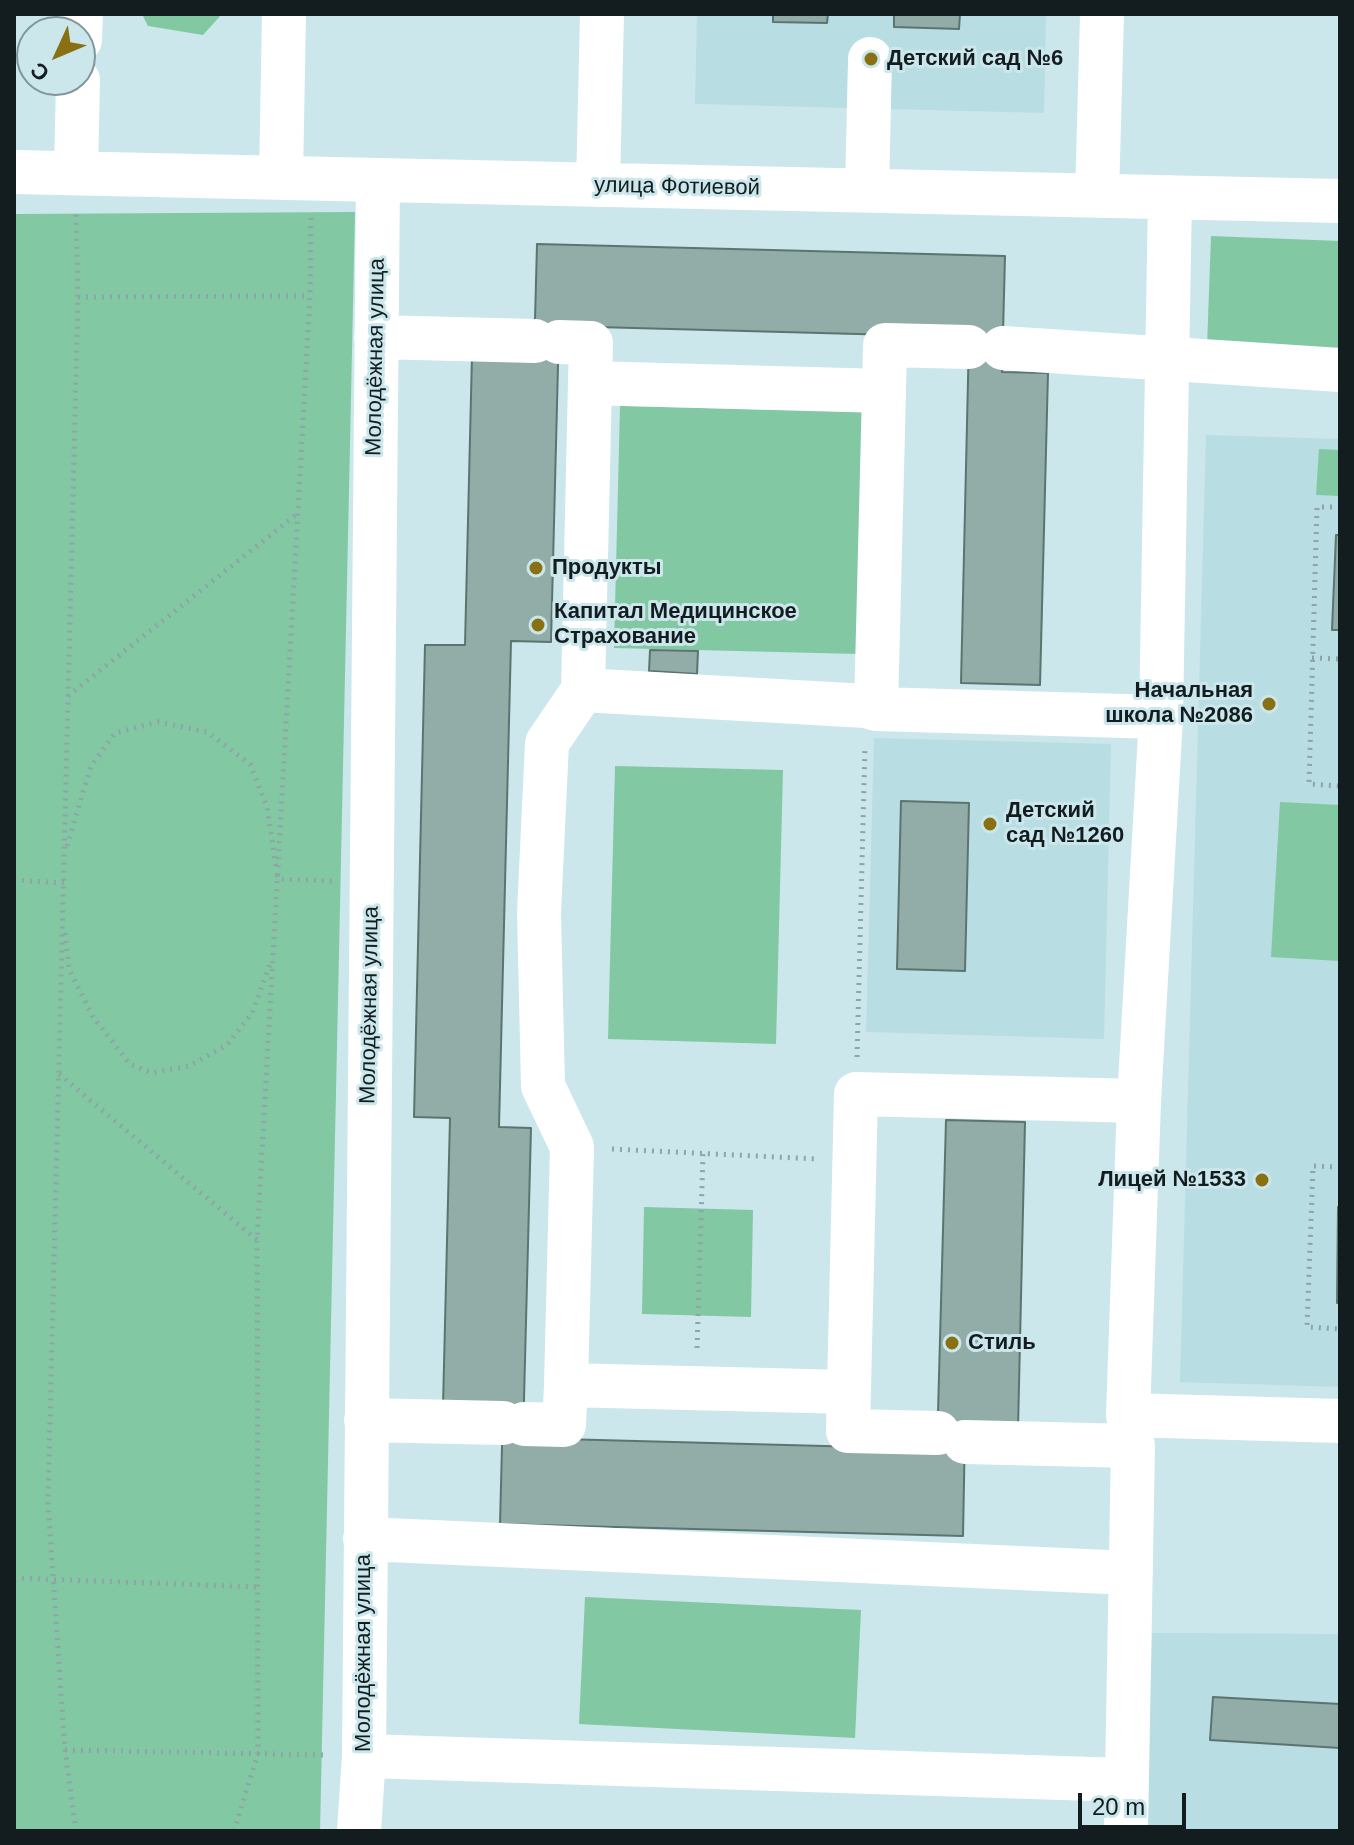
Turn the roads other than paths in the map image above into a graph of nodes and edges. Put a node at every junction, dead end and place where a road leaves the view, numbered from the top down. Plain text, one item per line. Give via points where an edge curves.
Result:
1 (284, 14) edge
2 (602, 14) edge
3 (1102, 14) edge
4 (870, 59) dead end
5 (78, 96) edge
6 (14, 172) edge
7 (76, 173) junction
8 (296, 178) junction
9 (378, 180) junction
10 (598, 185) junction
11 (867, 191) junction
12 (1097, 196) junction
13 (1170, 197) junction
14 (1340, 201) edge
15 (376, 337) junction
16 (1167, 358) junction
17 (1340, 370) edge
18 (590, 383) junction
19 (884, 391) junction
20 (583, 690) junction
21 (871, 707) junction
22 (1161, 717) junction
23 (1139, 1101) junction
24 (566, 1385) junction
25 (849, 1392) junction
26 (366, 1420) junction
27 (1340, 1421) edge
28 (1131, 1431) junction
29 (365, 1539) junction
30 (1131, 1573) junction
31 (364, 1756) junction
32 (1126, 1780) junction
33 (359, 1831) edge
34 (1126, 1831) edge

1 - 8 street
2 - 10 street
3 - 12 street
4 - 11 street
5 - 7 street
6 - 7 street, улица Фотиевой
7 - 8 street, улица Фотиевой
8 - 9 street, улица Фотиевой
9 - 10 street, улица Фотиевой
9 - 15 street, Молодёжная улица
10 - 11 street, улица Фотиевой
11 - 12 street, улица Фотиевой
12 - 13 street, улица Фотиевой
13 - 14 street, улица Фотиевой
13 - 16 street
15 - 18 street via 591,343
15 - 26 street, Молодёжная улица
16 - 17 street
16 - 19 street via 885,345
16 - 22 street
18 - 19 street
18 - 20 street
19 - 21 street
20 - 21 street
20 - 24 street via 547,743 539,913 543,1086 572,1147
21 - 22 street
22 - 23 street
23 - 25 street via 856,1094
23 - 28 street
24 - 25 street
24 - 26 street via 564,1425
25 - 28 street via 848,1431 951,1437
26 - 29 street, Молодёжная улица
27 - 28 street
28 - 30 street
29 - 30 street
29 - 31 street, Молодёжная улица
30 - 32 street
31 - 32 street
31 - 33 street, Молодёжная улица
32 - 34 street

